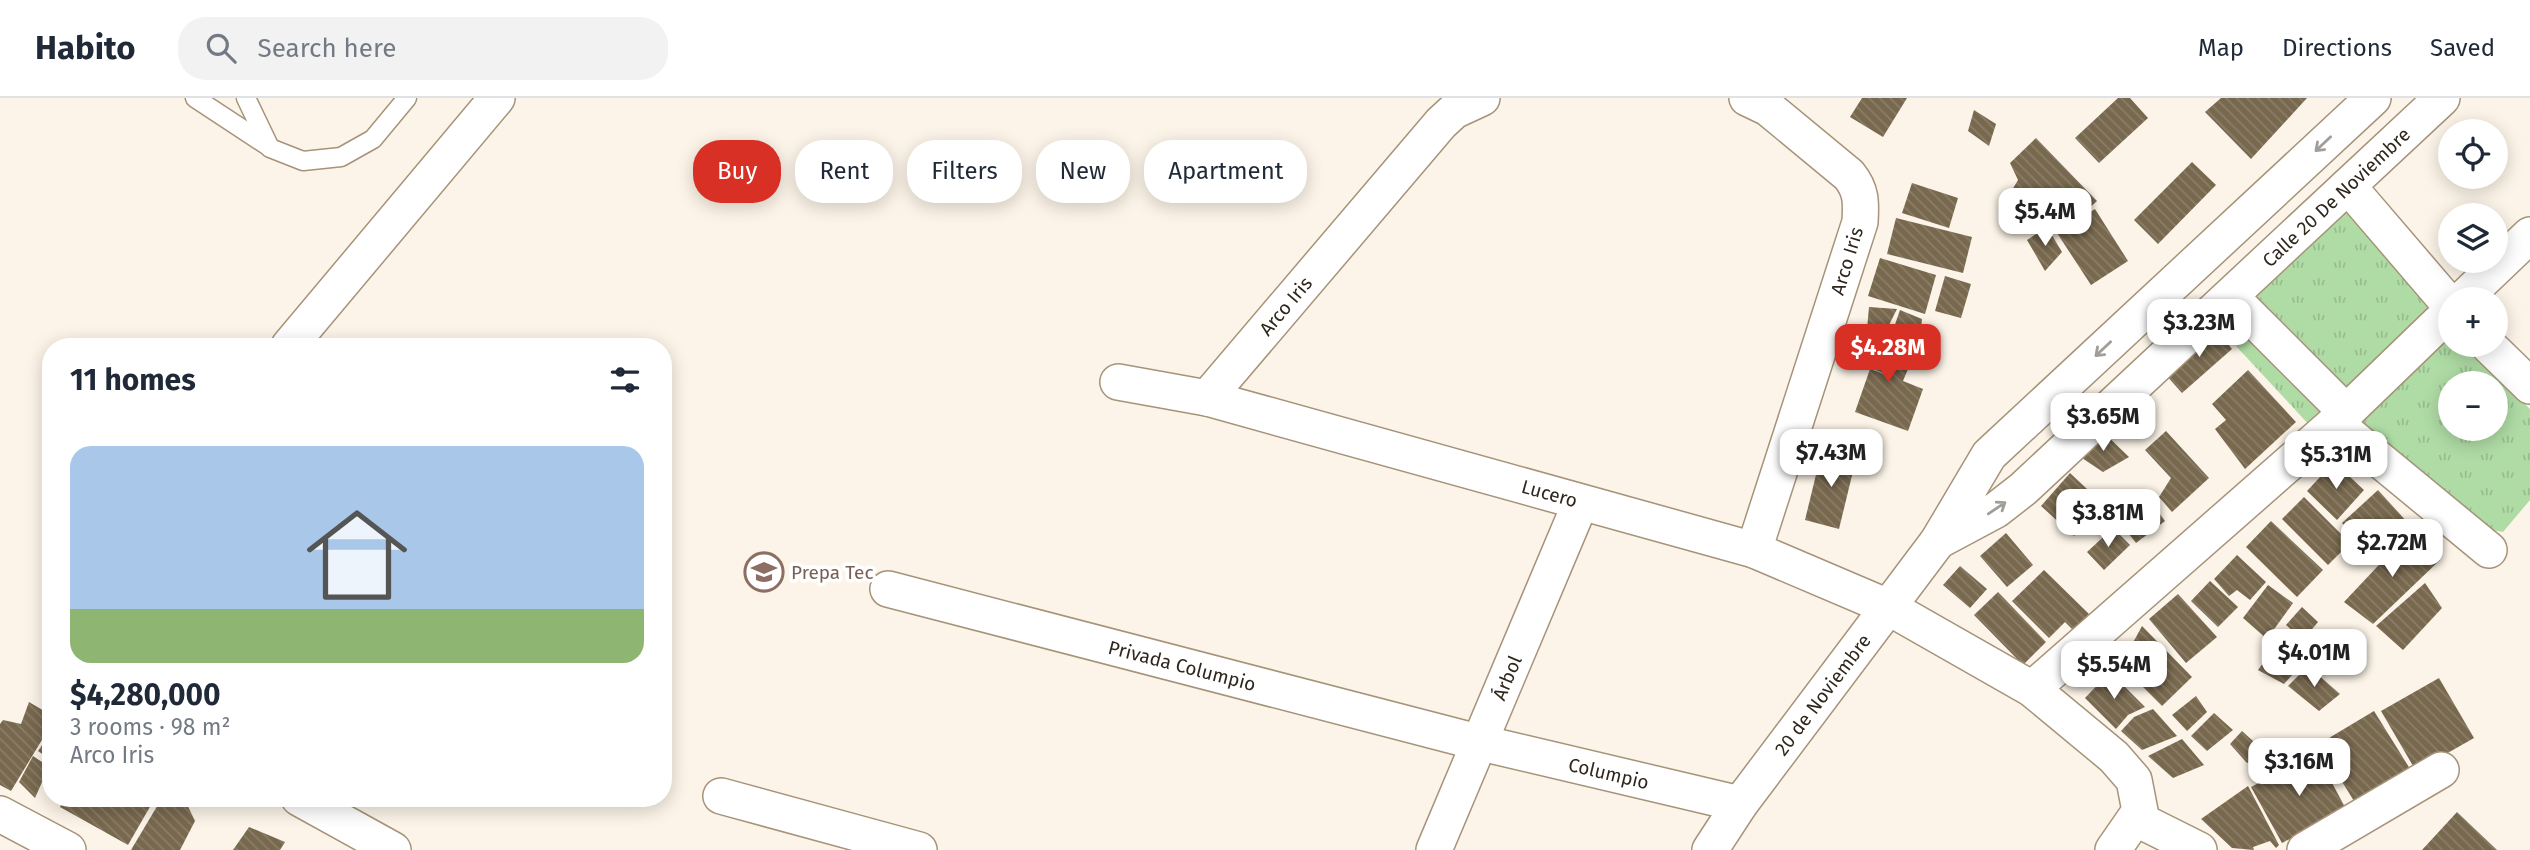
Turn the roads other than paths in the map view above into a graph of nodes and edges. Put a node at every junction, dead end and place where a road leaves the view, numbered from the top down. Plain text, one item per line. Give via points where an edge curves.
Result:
1 (195, 98) edge
2 (246, 98) edge
3 (407, 98) edge
4 (497, 98) edge
5 (1482, 98) edge
6 (1747, 98) edge
7 (2373, 98) edge
8 (2442, 98) edge
9 (270, 148) junction
10 (2348, 186) junction
11 (2530, 235) edge
12 (2476, 287) edge
13 (2438, 291) edge
14 (2231, 297) junction
15 (2438, 324) edge
16 (296, 338) edge
17 (2500, 357) edge
18 (1118, 382) dead end
19 (2530, 386) edge
20 (1207, 398) junction
21 (2341, 418) junction
22 (1580, 504) junction
23 (1938, 541) junction
24 (2488, 550) dead end
25 (1754, 551) junction
26 (888, 589) dead end
27 (1888, 607) junction
28 (2032, 689) junction
29 (1477, 742) junction
30 (2441, 771) dead end
31 (721, 796) dead end
32 (1740, 804) junction
33 (315, 807) edge
34 (0, 814) edge
35 (2137, 819) junction
36 (68, 850) edge
37 (393, 850) edge
38 (919, 850) edge
39 (1434, 850) edge
40 (1710, 850) edge
41 (2113, 850) edge
42 (2199, 850) edge
43 (2305, 850) edge

1 - 9 lane
2 - 9 lane
3 - 9 lane via 373,139 341,157 303,161
4 - 16 street
5 - 20 street, Arco Iris via 1441,123
6 - 25 street, Arco Iris via 1768,108 1849,175 1859,187 1861,199 1860,222
7 -> 23 street via 1989,455
8 - 10 street, Calle 20 De Noviembre
10 - 13 street
10 - 14 street, Calle 20 De Noviembre
11 - 12 street
14 - 21 street
23 -> 14 street, Calle 20 De Noviembre via 1996,510 2023,489
15 - 21 street
17 - 19 street
18 - 20 street, Lucero
20 - 22 street, Lucero
21 - 24 street
21 - 28 street
22 - 25 street, Lucero
22 - 29 street, Árbol
23 - 27 street, 20 de Noviembre
25 - 27 street, Lucero
26 - 29 street, Privada Columpio
27 - 28 street, Lucero
27 - 32 street, 20 de Noviembre
28 - 35 street, Lucero via 2114,757 2134,780
29 - 32 street, Columpio
29 - 39 street, Árbol
30 - 43 street
31 - 38 street
32 - 40 street, 20 de Noviembre
33 - 37 street
34 - 36 street
35 - 41 street
35 - 42 street

